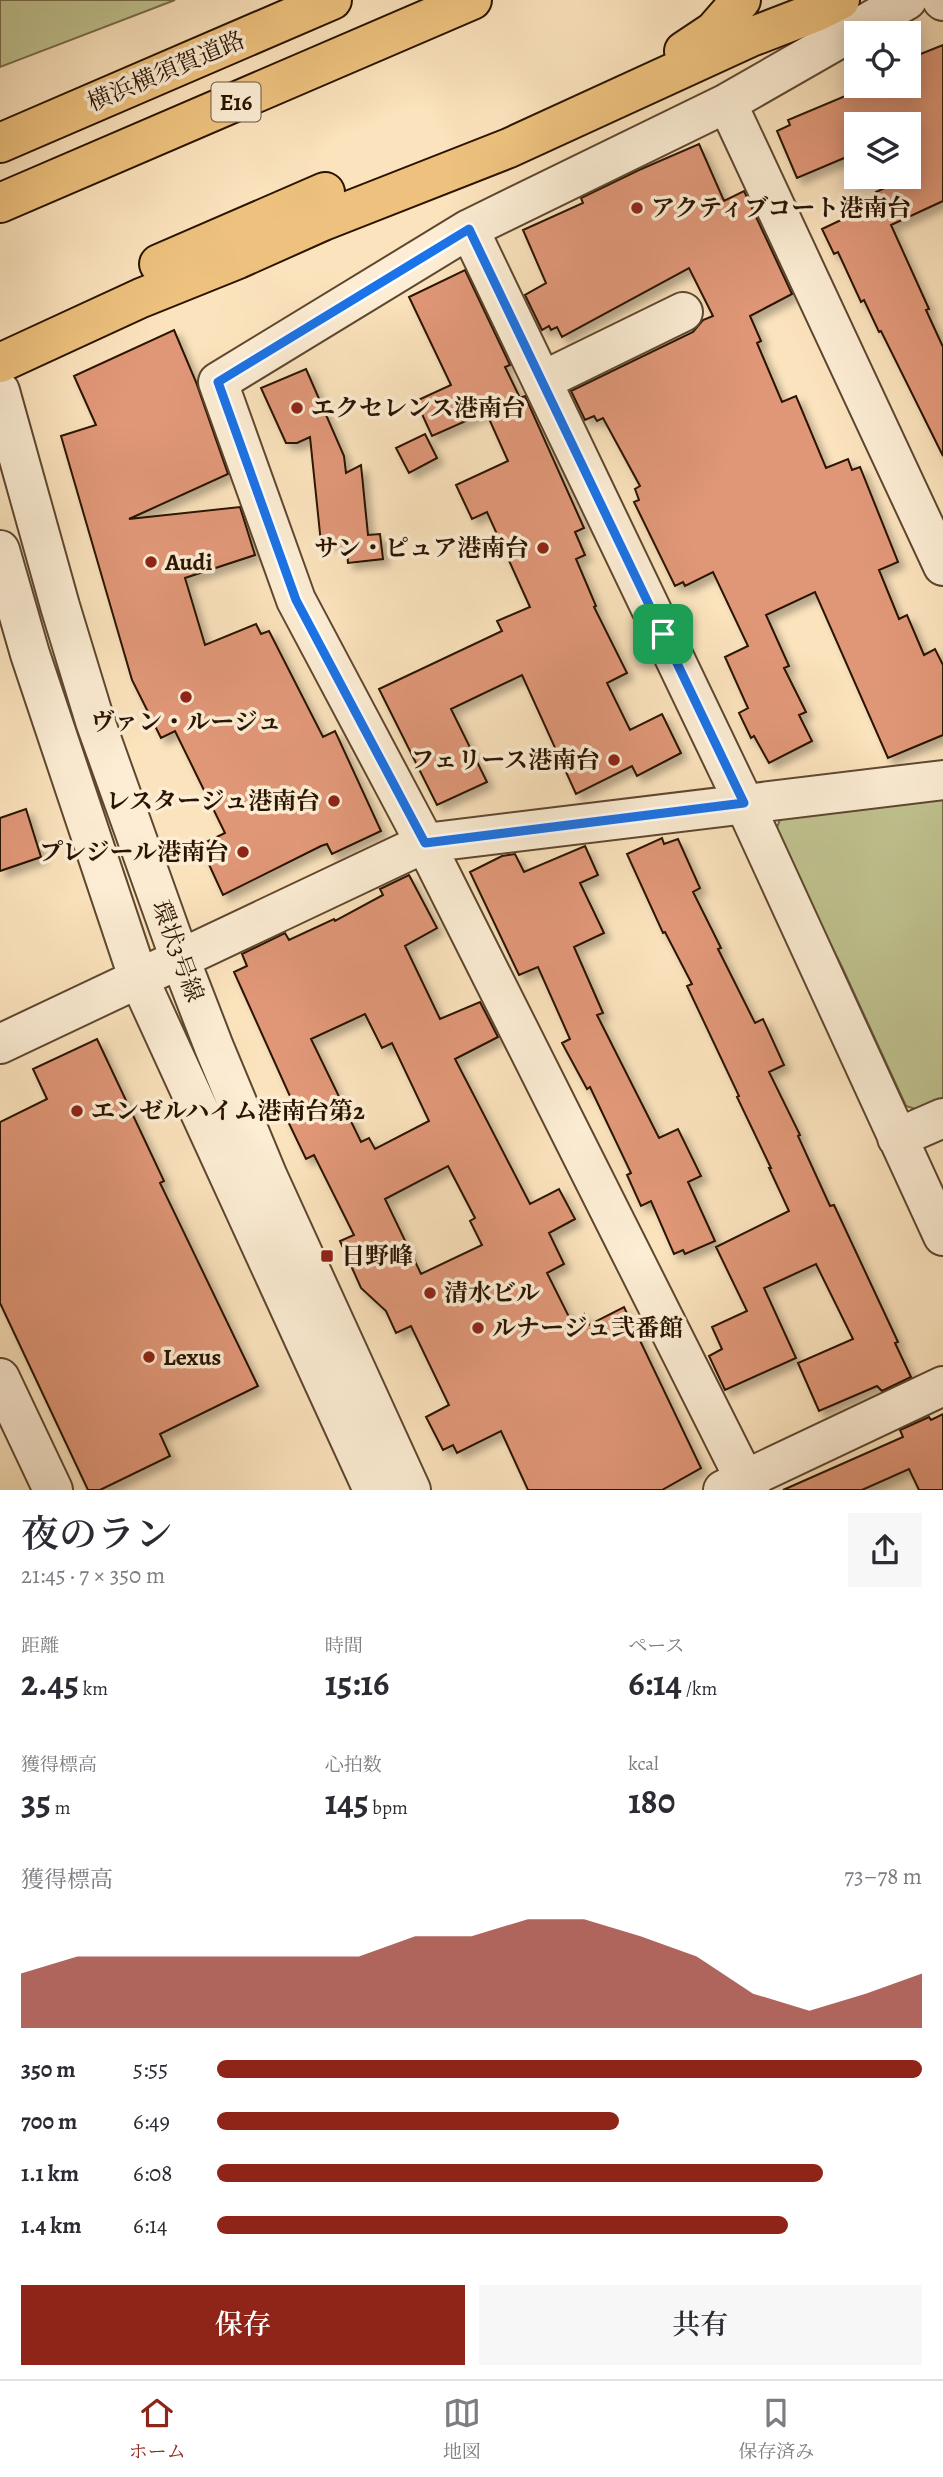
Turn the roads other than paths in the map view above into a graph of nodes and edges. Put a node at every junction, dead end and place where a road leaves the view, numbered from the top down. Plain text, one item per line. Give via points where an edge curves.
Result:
1 (332, 0) edge
2 (472, 0) edge
3 (741, 0) edge
4 (839, 0) edge
5 (907, 0) edge
6 (726, 103) junction
7 (0, 143) edge
8 (0, 203) edge
9 (469, 229) junction
10 (683, 312) dead end
11 (0, 334) edge
12 (0, 363) edge
13 (542, 381) junction
14 (0, 391) edge
15 (0, 550) edge
16 (943, 566) edge
17 (943, 780) edge
18 (744, 803) junction
19 (425, 843) junction
20 (180, 959) junction
21 (138, 977) junction
22 (0, 1044) edge
23 (943, 1118) edge
24 (897, 1139) junction
25 (943, 1236) edge
26 (0, 1378) edge
27 (943, 1386) edge
28 (740, 1487) edge
29 (53, 1490) edge
30 (373, 1490) edge
31 (411, 1490) edge

1 - 7 highway, 横浜横須賀道路 / E16
2 - 8 highway, E16
3 - 11 highway via 714,31 682,51 587,96 317,194
4 - 12 highway via 509,148 323,221
5 - 6 street
6 - 9 street
6 - 16 street
9 - 13 street
9 - 19 street via 218,382 296,600
10 - 13 street
13 - 18 street
14 - 20 street, 環状3号線 via 95,721
15 - 21 street, 環状3号線
17 - 18 street
18 - 19 street
18 - 24 street
19 - 20 street
19 - 28 street
20 - 21 street
20 - 31 street, 環状3号線 via 268,1177
21 - 22 street
21 - 30 street, 環状3号線
23 - 24 street
24 - 25 street
26 - 29 street
27 - 28 street

